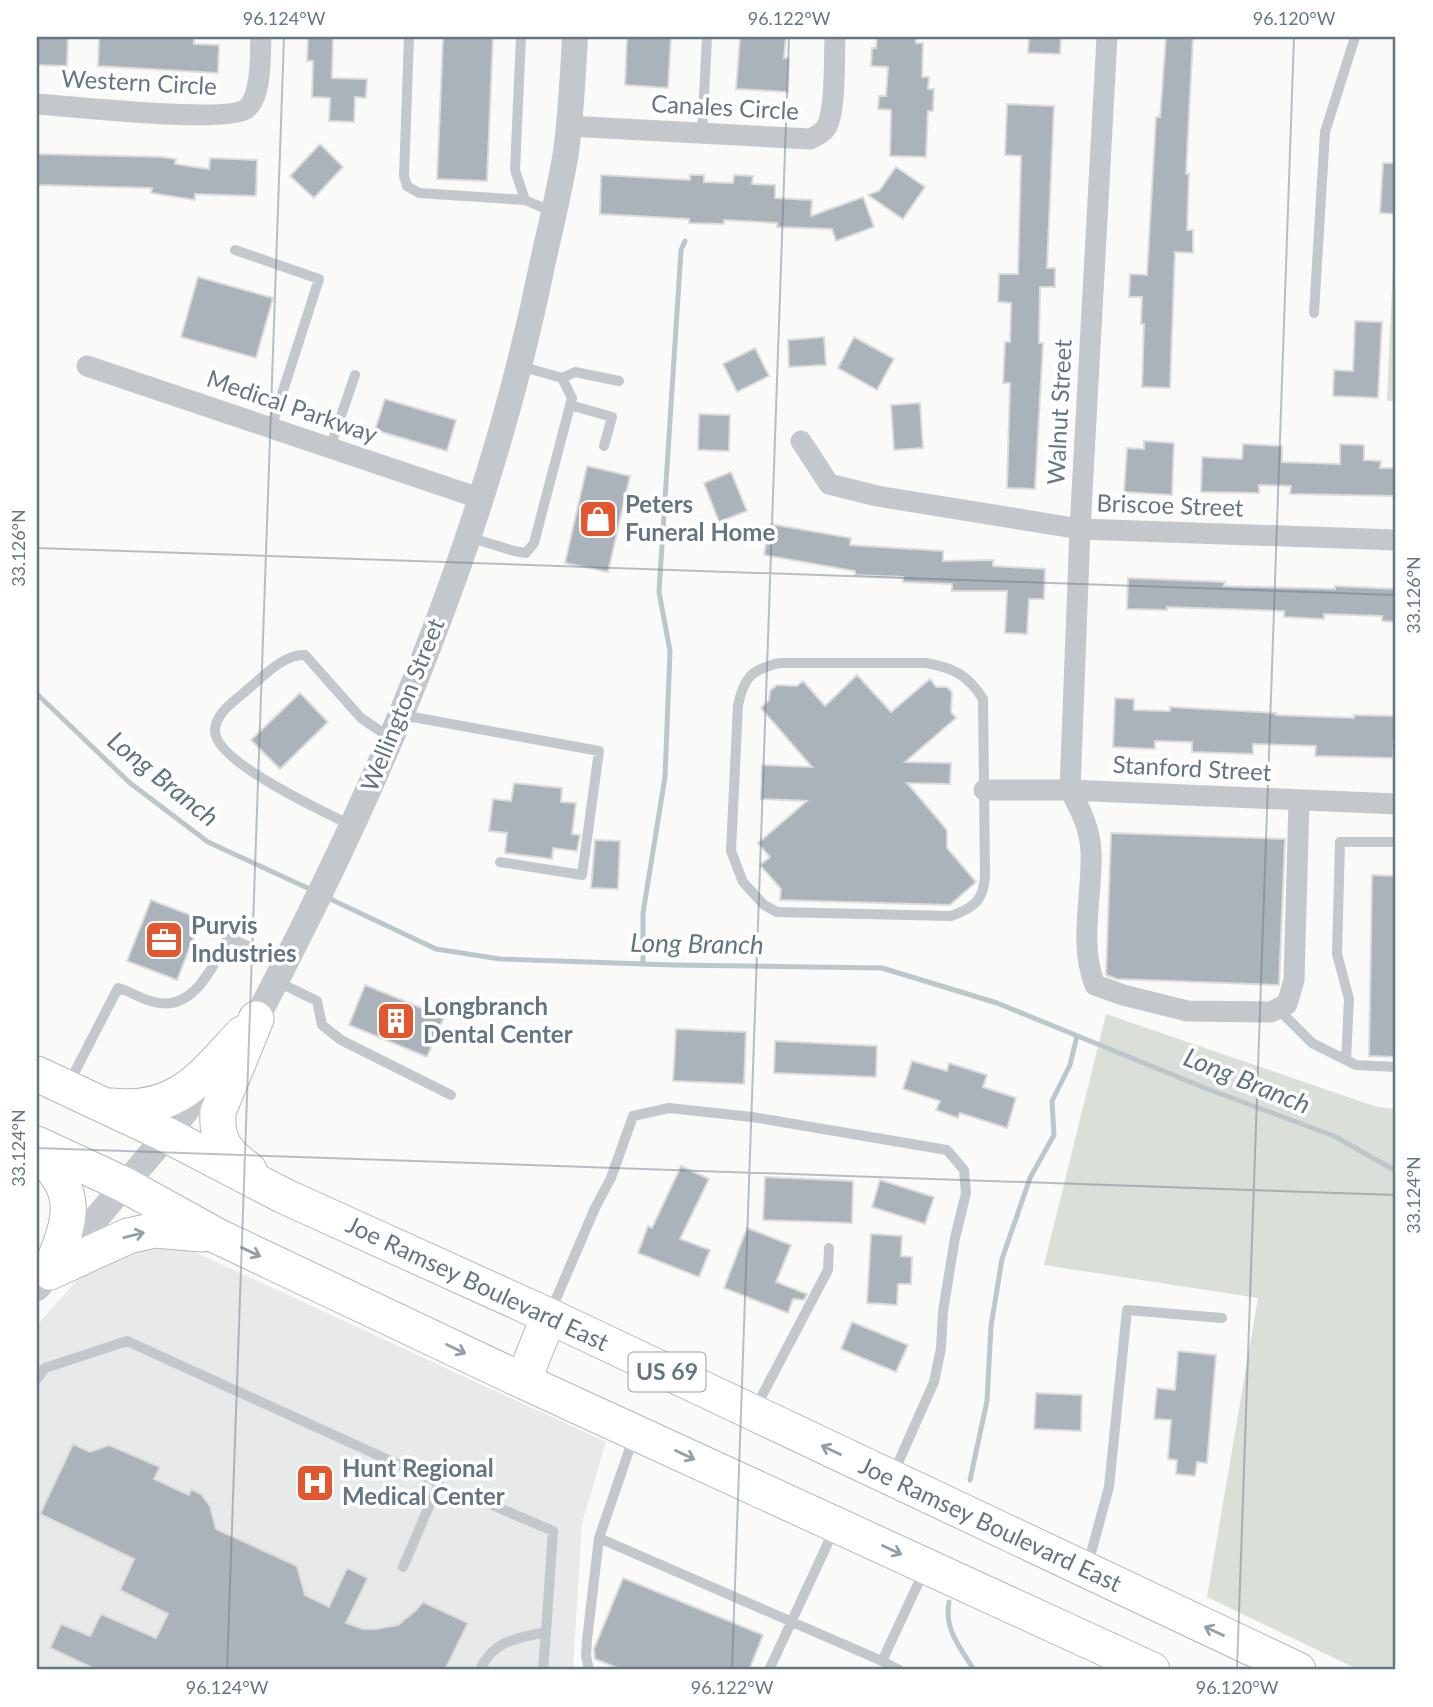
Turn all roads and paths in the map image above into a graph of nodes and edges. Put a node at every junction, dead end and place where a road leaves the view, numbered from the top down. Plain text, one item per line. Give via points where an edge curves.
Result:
1 (261, 37) edge
2 (409, 37) edge
3 (521, 37) edge
4 (575, 37) edge
5 (707, 37) edge
6 (835, 37) edge
7 (1107, 37) edge
8 (1355, 37) edge
9 (37, 104) edge
10 (568, 127) junction
11 (702, 134) junction
12 (525, 200) junction
13 (553, 212) junction
14 (235, 250) dead end
15 (1314, 313) dead end
16 (86, 366) dead end
17 (520, 366) junction
18 (355, 375) dead end
19 (562, 378) junction
20 (619, 381) dead end
21 (570, 405) junction
22 (271, 428) junction
23 (801, 441) dead end
24 (604, 446) dead end
25 (330, 448) junction
26 (482, 499) junction
27 (1080, 529) junction
28 (468, 537) junction
29 (1396, 540) edge
30 (397, 727) junction
31 (985, 790) junction
32 (1070, 790) junction
33 (1299, 801) junction
34 (1396, 804) edge
35 (353, 826) junction
36 (1396, 842) edge
37 (500, 862) dead end
38 (280, 972) junction
39 (1278, 1009) junction
40 (256, 1019) junction
41 (1346, 1060) junction
42 (1396, 1067) edge
43 (52, 1081) edge
44 (451, 1095) dead end
45 (105, 1105) junction
46 (167, 1135) junction
47 (37, 1144) edge
48 (37, 1153) edge
49 (125, 1185) junction
50 (284, 1196) junction
51 (217, 1236) junction
52 (829, 1248) dead end
53 (43, 1280) edge
54 (549, 1316) junction
55 (1222, 1318) dead end
56 (37, 1379) edge
57 (523, 1381) junction
58 (753, 1413) junction
59 (635, 1432) junction
60 (892, 1478) junction
61 (478, 1499) dead end
62 (836, 1524) junction
63 (599, 1538) junction
64 (927, 1566) junction
65 (403, 1567) dead end
66 (1087, 1570) junction
67 (792, 1621) junction
68 (545, 1632) junction
69 (882, 1661) junction
70 (480, 1670) edge
71 (543, 1670) edge
72 (589, 1670) edge
73 (769, 1670) edge
74 (899, 1670) edge
75 (1152, 1670) edge
76 (1298, 1670) edge

1 - 9 street, Western Circle via 258,81 245,110 191,115
2 - 12 lane via 407,186 419,193
3 - 12 lane via 515,170
4 - 10 street, Wellington Street
5 - 11 lane
6 - 11 street, Canales Circle via 831,112 821,134 797,139
7 - 27 street, Walnut Street
8 - 15 lane via 1325,132
10 - 11 street, Canales Circle
10 - 13 street, Wellington Street
12 - 13 lane
13 - 17 street, Wellington Street
14 - 22 lane via 318,279
16 - 22 street, Medical Parkway
17 - 19 lane
17 - 26 street, Wellington Street
18 - 25 lane
19 - 20 lane via 575,372
19 - 21 lane via 572,398
21 - 24 lane via 612,417
21 - 28 lane via 534,543 526,553
22 - 25 street, Medical Parkway
23 - 27 street, Briscoe Street via 828,484
25 - 26 street, Medical Parkway
26 - 28 street, Wellington Street
27 - 29 street, Briscoe Street
27 - 32 street, Walnut Street
28 - 30 street, Wellington Street
30 - 35 street, Wellington Street
30 - 35 lane via 361,718 305,655 285,659 223,710 215,727 223,749 242,763 302,802
30 - 37 lane via 599,751 582,875
31 - 31 lane via 983,699 964,675 926,663 780,663 750,675 742,685 731,851 743,882 764,905 778,912 951,916 964,911 984,891
31 - 32 street, Stanford Street
32 - 33 street, Stanford Street
32 - 39 street via 1084,817 1091,849 1087,953 1095,985 1187,1011
33 - 34 street, Stanford Street
33 - 39 street via 1294,980 1287,1004
35 - 38 street, Wellington Street
36 - 41 lane via 1340,842 1337,954 1349,999
38 - 40 street, Wellington Street
38 - 43 lane via 231,938 188,996 160,1003 118,988
38 - 44 lane via 317,1001 322,1025 341,1040
39 - 41 lane via 1312,1043
40 - 45 highway via 206,1073 168,1100 136,1108
40 - 46 street, Wellington Street
40 - 50 highway via 218,1112 217,1127 221,1144 233,1158
41 - 42 lane via 1356,1065
43 - 45 highway, Joe Ramsey Boulevard East / US 69
45 - 46 highway, Joe Ramsey Boulevard East / US 69
46 - 49 street, Wellington Street
46 - 50 highway, Joe Ramsey Boulevard East / US 69
47 - 49 highway, US 69
48 - 53 highway via 60,1177 68,1202 67,1229
49 - 51 highway, US 69
49 - 53 street, Wellington Street
50 - 54 highway, Joe Ramsey Boulevard East / US 69
53 -> 51 highway via 97,1248 141,1233 155,1230
51 -> 57 highway, US 69
52 - 58 lane via 828,1269
54 - 57 highway
54 - 58 highway, Joe Ramsey Boulevard East / US 69
54 - 60 lane via 611,1178 633,1116 669,1108 947,1150 964,1170 966,1193 943,1311 941,1348 934,1382
55 - 66 lane via 1127,1310 1109,1487
56 - 65 lane via 46,1368 127,1341 439,1483
57 - 59 highway, US 69
60 -> 58 highway, Joe Ramsey Boulevard East / US 69
59 -> 62 highway, US 69
59 - 63 lane
60 - 66 highway, Joe Ramsey Boulevard East / US 69
61 - 68 lane via 553,1531
62 -> 64 highway, US 69
62 - 67 lane
63 - 67 lane
63 - 72 lane via 587,1640
64 - 69 lane
64 - 75 highway, US 69
76 -> 66 highway, Joe Ramsey Boulevard East / US 69
67 - 69 lane
67 - 73 lane
68 - 70 lane via 498,1645
68 - 71 lane
69 - 74 lane

